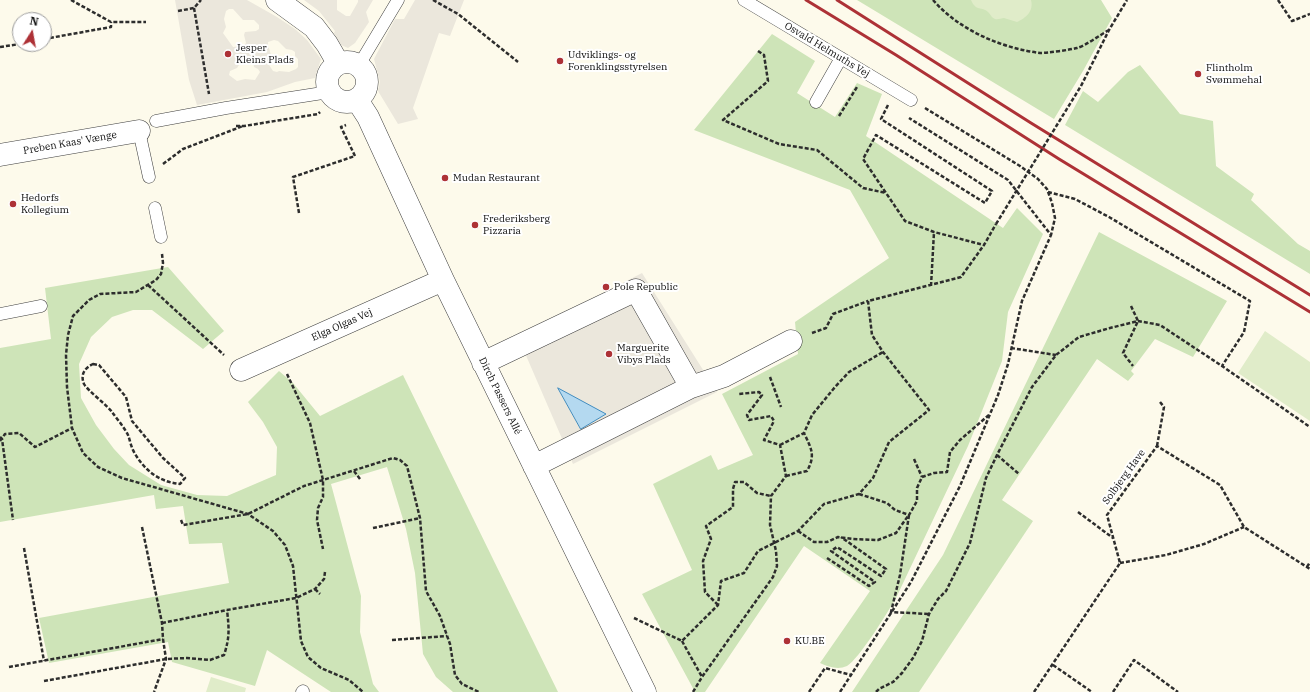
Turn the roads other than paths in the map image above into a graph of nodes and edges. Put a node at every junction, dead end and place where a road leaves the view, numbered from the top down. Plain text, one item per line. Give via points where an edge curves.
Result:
1 (277, 0) edge
2 (398, 0) edge
3 (744, 0) edge
4 (841, 58) junction
5 (338, 63) junction
6 (359, 65) junction
7 (329, 92) junction
8 (911, 100) road end
9 (816, 102) dead end
10 (362, 108) junction
11 (148, 126) junction
12 (0, 155) edge
13 (148, 176) road end
14 (155, 208) dead end
15 (161, 237) road end
16 (443, 280) junction
17 (40, 306) dead end
18 (0, 314) edge
19 (791, 341) road end
20 (483, 362) junction
21 (241, 370) road end
22 (691, 387) junction
23 (534, 466) junction
24 (645, 692) edge

1 - 5 street via 314,27
2 - 6 lane
3 - 4 lane, Osvald Helmuths Vej
4 - 8 lane, Osvald Helmuths Vej
4 - 9 lane
5 - 6 street via 351,62
5 - 7 street via 327,78
6 - 10 street via 367,79
7 - 10 street via 335,99
7 - 11 lane via 226,108
10 - 16 street, Dirch Passers Allé
11 - 12 street, Preben Kaas' Vænge
11 - 13 lane
14 - 15 lane
16 - 20 street, Dirch Passers Allé
16 - 21 street, Elga Olgas Vej
17 - 18 lane
19 - 22 street via 724,376
20 - 22 street via 636,290
20 - 23 street, Dirch Passers Allé
22 - 23 street
23 - 24 street, Dirch Passers Allé

